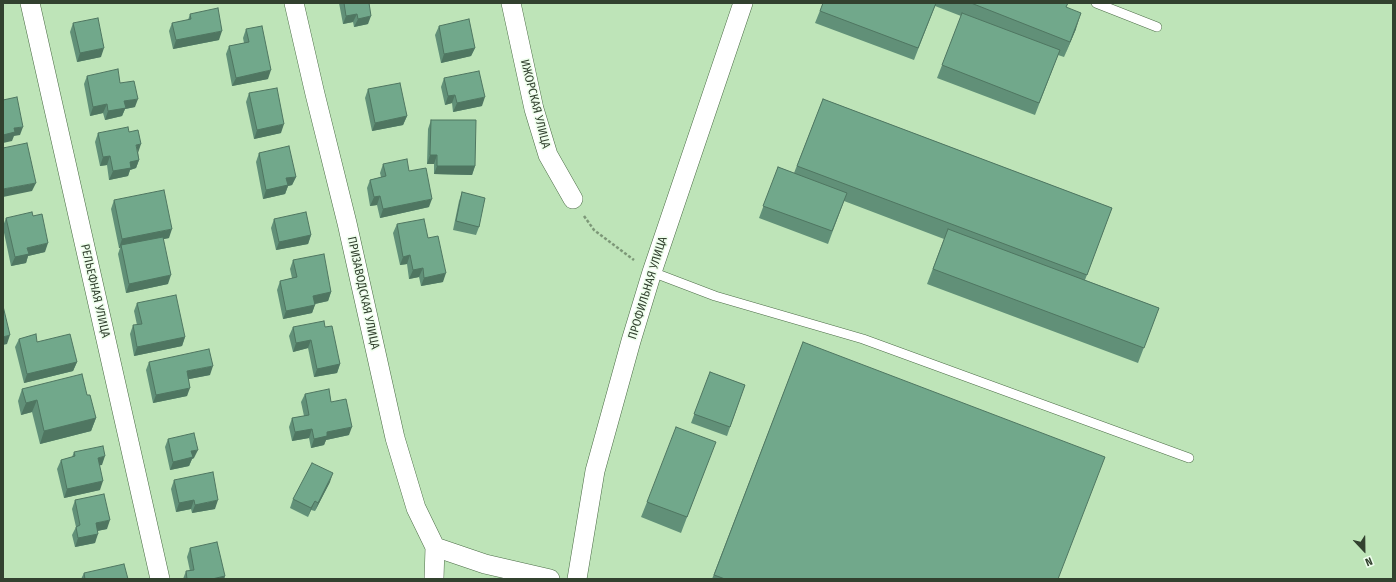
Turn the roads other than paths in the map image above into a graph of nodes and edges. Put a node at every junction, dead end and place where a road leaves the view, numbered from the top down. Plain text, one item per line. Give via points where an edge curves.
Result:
1 (30, 3) edge
2 (294, 3) edge
3 (511, 3) edge
4 (743, 3) edge
5 (1096, 3) edge
6 (1157, 27) dead end
7 (573, 199) road end
8 (652, 272) junction
9 (1189, 458) dead end
10 (435, 547) junction
11 (160, 579) edge
12 (434, 579) edge
13 (550, 579) edge
14 (577, 579) edge

1 - 11 street, РЕЛЬЕФНАЯ УЛИЦА
2 - 10 street, ПРИЗАВОДСКАЯ УЛИЦА via 395,438 416,508
3 - 7 street, ИЖОРСКАЯ УЛИЦА via 534,109 548,155
4 - 8 street, ПРОФИЛЬНАЯ УЛИЦА
5 - 6 lane
8 - 9 lane via 715,296 863,339
8 - 14 street, ПРОФИЛЬНАЯ УЛИЦА via 595,470
10 - 12 street, ПРИЗАВОДСКАЯ УЛИЦА
10 - 13 street via 485,564

